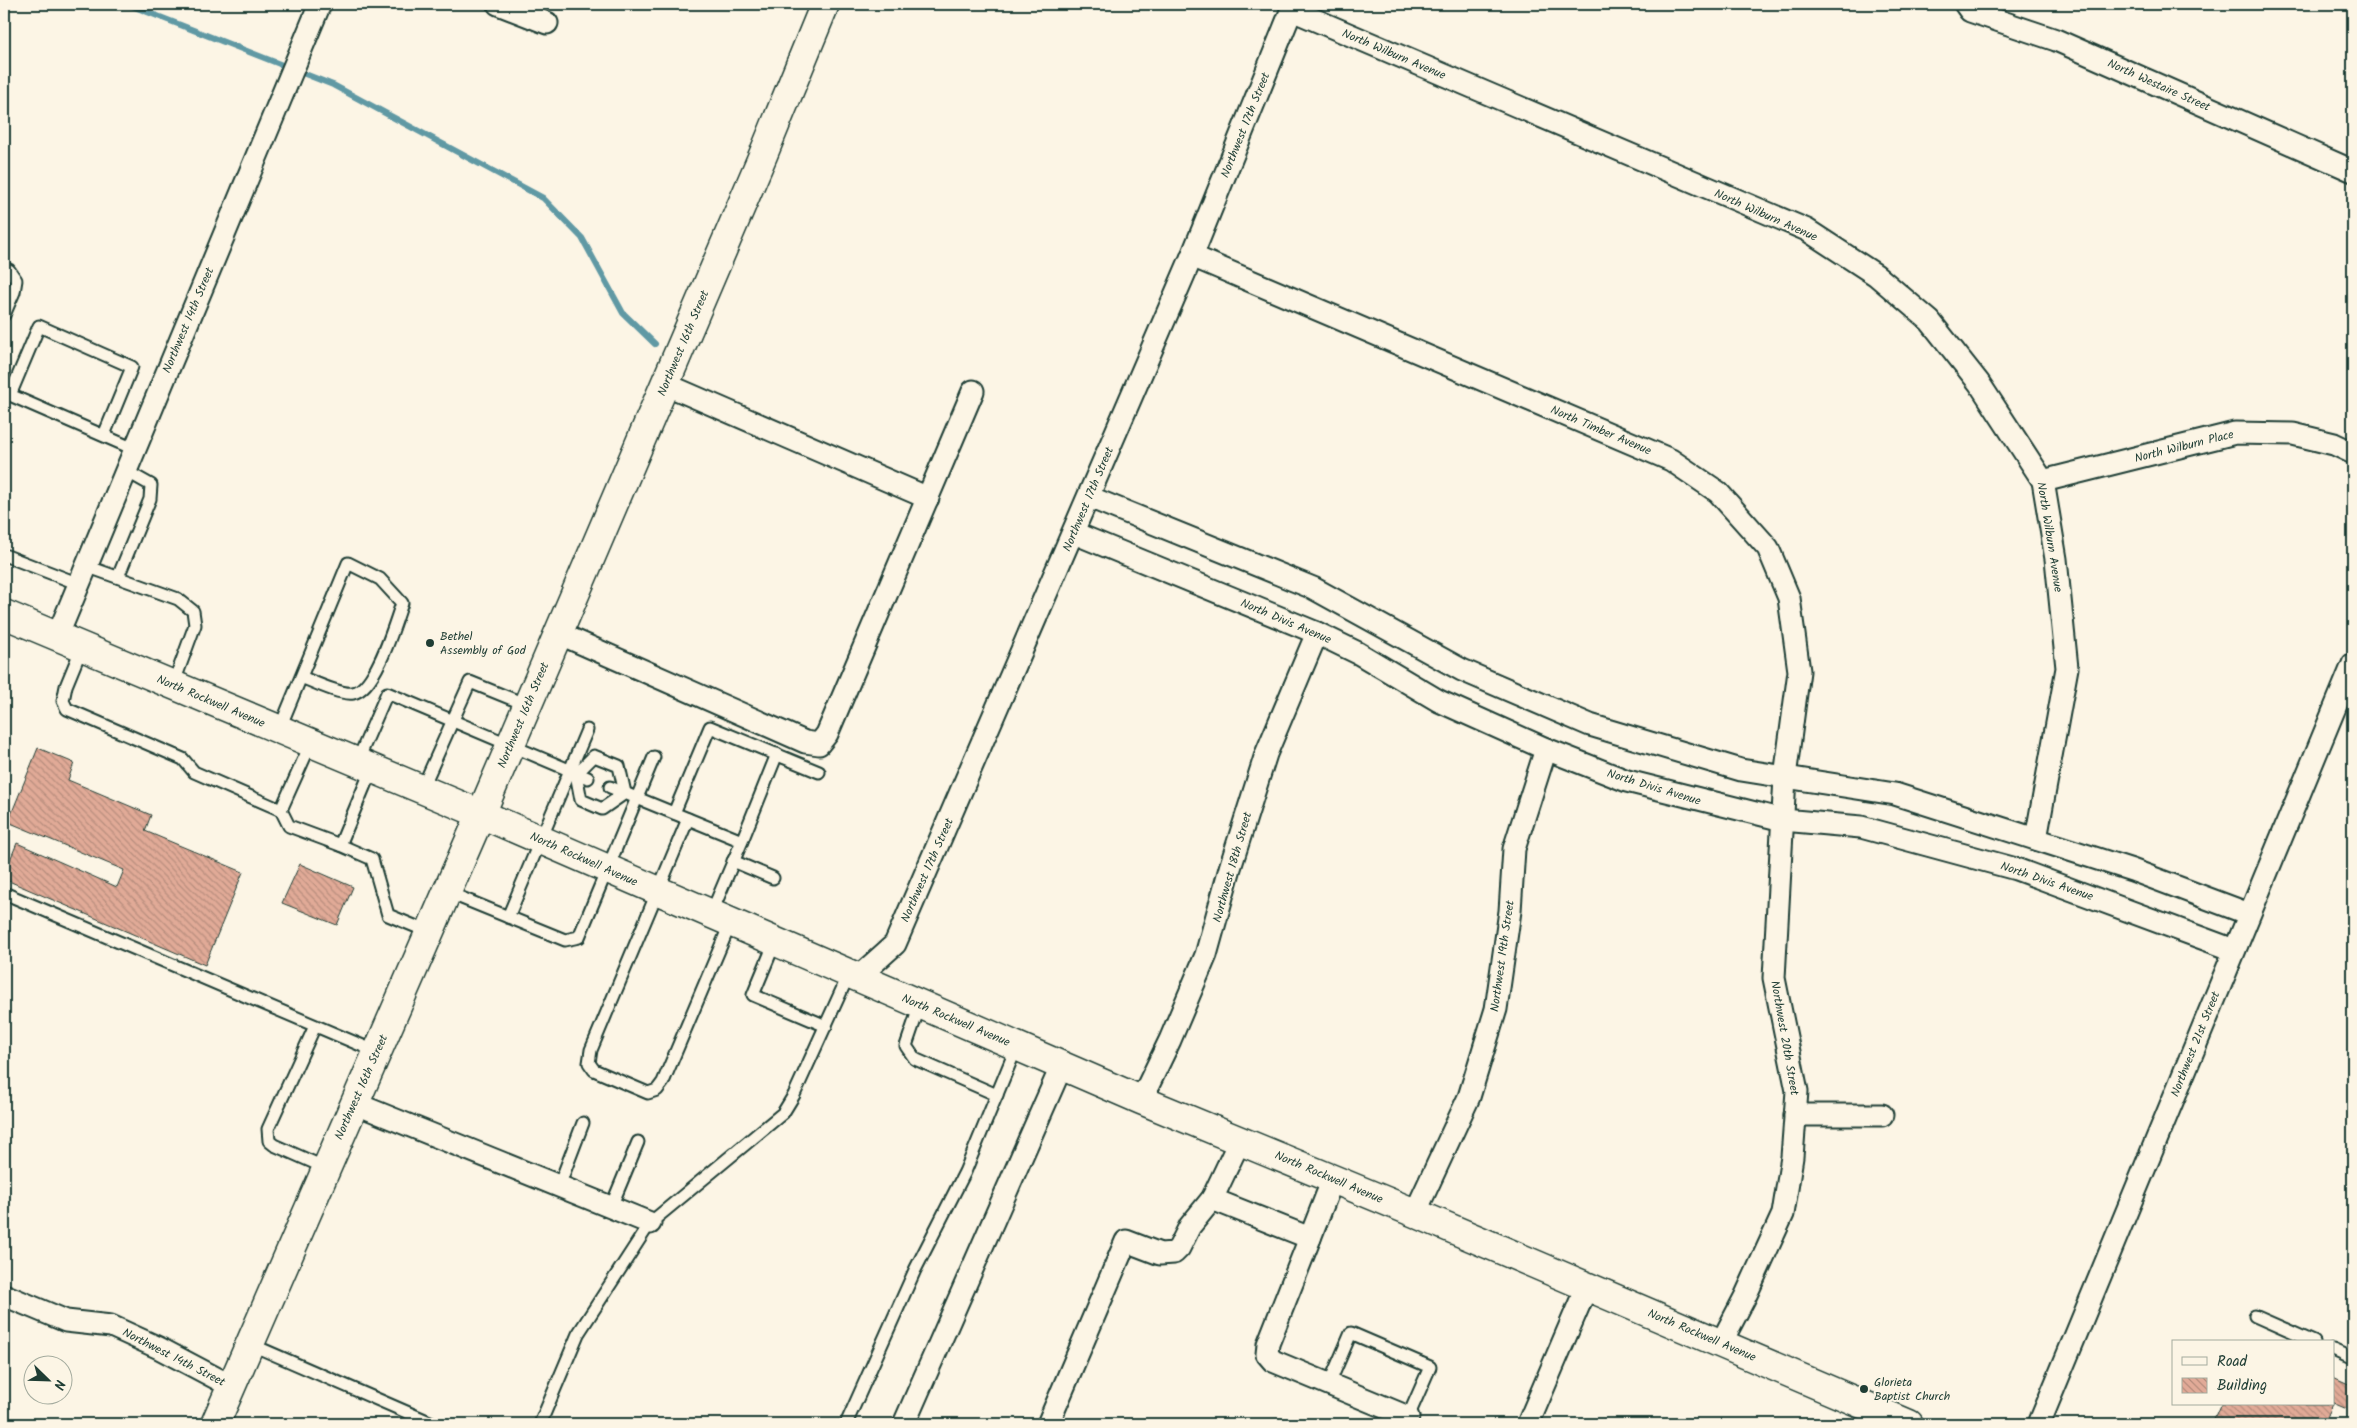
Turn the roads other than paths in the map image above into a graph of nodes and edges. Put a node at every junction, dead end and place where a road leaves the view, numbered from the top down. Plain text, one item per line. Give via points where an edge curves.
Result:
1 (320, 4) edge
2 (498, 4) edge
3 (825, 4) edge
4 (1965, 4) edge
5 (1293, 7) edge
6 (547, 23) dead end
7 (2353, 171) edge
8 (1192, 256) junction
9 (4, 268) edge
10 (4, 315) edge
11 (665, 384) junction
12 (973, 391) dead end
13 (104, 435) junction
14 (134, 449) junction
15 (2353, 454) edge
16 (126, 471) junction
17 (2044, 481) junction
18 (1089, 497) junction
19 (928, 498) junction
20 (1074, 533) junction
21 (4, 555) edge
22 (82, 575) junction
23 (118, 577) junction
24 (4, 614) edge
25 (558, 633) junction
26 (1316, 633) junction
27 (56, 637) junction
28 (82, 647) junction
29 (2353, 664) edge
30 (301, 677) junction
31 (173, 685) junction
32 (527, 705) junction
33 (452, 721) junction
34 (279, 730) junction
35 (588, 730) dead end
36 (311, 743) junction
37 (510, 745) junction
38 (1546, 749) junction
39 (777, 754) junction
40 (654, 758) dead end
41 (365, 765) junction
42 (573, 772) junction
43 (819, 772) dead end
44 (588, 778) dead end
45 (1785, 778) junction
46 (610, 787) dead end
47 (422, 789) junction
48 (624, 793) junction
49 (638, 798) junction
50 (281, 810) junction
51 (674, 813) junction
52 (481, 814) junction
53 (688, 819) junction
54 (1783, 820) junction
55 (2036, 839) junction
56 (541, 840) junction
57 (742, 841) junction
58 (340, 845) junction
59 (733, 861) junction
60 (608, 870) junction
61 (773, 878) dead end
62 (658, 891) junction
63 (447, 892) junction
64 (4, 893) edge
65 (2249, 914) junction
66 (508, 917) junction
67 (721, 918) junction
68 (429, 932) junction
69 (775, 942) junction
70 (2234, 950) junction
71 (853, 976) junction
72 (920, 1004) junction
73 (315, 1026) junction
74 (826, 1026) junction
75 (1017, 1046) junction
76 (376, 1052) junction
77 (1062, 1065) junction
78 (997, 1095) junction
79 (1142, 1100) junction
80 (354, 1103) junction
81 (1795, 1115) junction
82 (1882, 1115) dead end
83 (583, 1123) dead end
84 (1240, 1140) junction
85 (638, 1142) dead end
86 (326, 1168) junction
87 (1333, 1179) junction
88 (559, 1186) junction
89 (1212, 1199) junction
90 (611, 1207) junction
91 (1415, 1213) junction
92 (650, 1223) junction
93 (1310, 1238) junction
94 (1587, 1286) junction
95 (4, 1295) edge
96 (2255, 1316) dead end
97 (2309, 1340) edge
98 (249, 1343) junction
99 (1720, 1343) junction
100 (2334, 1350) edge
101 (2353, 1359) edge
102 (1329, 1384) junction
103 (231, 1386) junction
104 (1407, 1421) edge
105 (215, 1424) edge
106 (434, 1424) edge
107 (540, 1424) edge
108 (846, 1424) edge
109 (904, 1424) edge
110 (1048, 1424) edge
111 (1528, 1424) edge
112 (1909, 1424) edge
113 (2039, 1424) edge

1 - 14 street, Northwest 14th Street
2 - 6 street
3 - 11 main road, Northwest 16th Street
4 - 7 street, North Westaire Street via 1970,11 2056,40
5 - 8 street, Northwest 17th Street
5 - 17 street, North Wilburn Avenue via 1807,230 1876,275 1930,321 1979,383
8 - 18 street, Northwest 17th Street
8 - 45 street, North Timber Avenue via 1671,460 1718,492 1768,548 1789,598 1799,671
9 - 10 lane via 10,270 16,280
11 - 19 street
11 - 25 main road, Northwest 16th Street
12 - 19 street
13 - 13 lane via 10,395 39,326 132,367
13 - 14 lane
14 - 16 street, Northwest 14th Street
15 - 17 street, North Wilburn Place via 2334,444 2293,434 2235,433
16 - 22 street, Northwest 14th Street
16 - 23 lane via 152,485 150,499
17 - 55 street, North Wilburn Avenue via 2068,668
18 - 20 street, Northwest 17th Street
18 - 45 street via 1313,588 1462,670 1590,724 1741,770
19 - 25 street via 827,734 819,744 805,742
20 - 26 street, North Divis Avenue
20 - 71 street, Northwest 17th Street via 895,944
21 - 22 lane
22 - 23 lane
22 - 27 street, Northwest 14th Street
23 - 31 lane via 178,599 193,610 196,625
24 - 27 main road, North Rockwell Avenue
25 - 32 main road, Northwest 16th Street
26 - 38 street, North Divis Avenue via 1358,652 1439,700
26 - 79 street, Northwest 18th Street via 1266,754 1206,955
27 - 28 main road, North Rockwell Avenue
28 - 31 main road, North Rockwell Avenue
28 - 50 lane via 66,686 63,701 67,709 183,759 194,772
29 - 65 street, Northwest 21st Street
30 - 30 lane via 348,563 380,579 402,603 366,688 352,694
30 - 34 lane
31 - 34 main road, North Rockwell Avenue
32 - 33 lane via 470,682
32 - 37 main road, Northwest 16th Street
33 - 37 lane
33 - 41 lane via 387,693
33 - 47 lane
34 - 36 main road, North Rockwell Avenue
35 - 42 lane
36 - 41 main road, North Rockwell Avenue
36 - 50 lane
37 - 42 lane
37 - 52 main road, Northwest 16th Street
38 - 54 street, North Divis Avenue via 1627,781
38 - 91 street, Northwest 19th Street via 1514,849 1510,911 1496,1009 1469,1097
39 - 43 lane
39 - 51 lane via 710,727
39 - 57 lane
40 - 49 lane
41 - 47 main road, North Rockwell Avenue
41 - 58 lane
42 - 44 lane
42 - 48 lane via 581,800 602,809
42 - 48 lane via 594,756 619,766
42 - 56 lane
45 - 54 street, Northwest 20th Street
45 - 55 street via 1895,794
46 - 48 lane
47 - 52 main road, North Rockwell Avenue
48 - 49 lane
49 - 51 lane
49 - 60 lane
50 - 58 lane via 290,826
51 - 53 lane
52 - 56 main road, North Rockwell Avenue
52 - 63 main road, Northwest 16th Street
53 - 57 lane
53 - 62 lane
54 - 70 street, North Divis Avenue via 1861,827 2016,869
54 - 81 street, Northwest 20th Street via 1774,978 1797,1091
55 - 65 street via 2132,870
56 - 60 main road, North Rockwell Avenue
56 - 66 lane
57 - 59 lane
58 - 68 lane via 372,859 388,915
59 - 61 lane
59 - 67 lane
60 - 62 main road, North Rockwell Avenue
60 - 66 lane via 583,930 573,940 565,940
62 - 67 main road, North Rockwell Avenue
62 - 67 lane via 591,1050 589,1063 594,1070 648,1093 657,1090 663,1082
63 - 66 lane
63 - 68 main road, Northwest 16th Street
64 - 73 lane
65 - 70 street, Northwest 21st Street
67 - 69 main road, North Rockwell Avenue
68 - 76 main road, Northwest 16th Street
69 - 71 main road, North Rockwell Avenue
69 - 74 lane via 753,995
70 - 113 street, Northwest 21st Street
71 - 72 main road, North Rockwell Avenue
71 - 74 lane
72 - 75 main road, North Rockwell Avenue
72 - 78 lane via 906,1046 916,1059
73 - 76 lane
73 - 86 lane via 268,1128 268,1135 274,1145
74 - 92 lane via 783,1113
75 - 77 main road, North Rockwell Avenue
75 - 78 lane
76 - 80 main road, Northwest 16th Street
77 - 79 main road, North Rockwell Avenue
77 - 109 street
78 - 108 lane via 965,1172 915,1270
79 - 84 main road, North Rockwell Avenue
80 - 86 main road, Northwest 16th Street
80 - 88 street
81 - 82 street
81 - 99 street, Northwest 20th Street via 1783,1214
83 - 88 lane
84 - 87 main road, North Rockwell Avenue
84 - 89 street
85 - 90 lane
86 - 98 main road, Northwest 16th Street
87 - 91 main road, North Rockwell Avenue
87 - 93 street
88 - 90 street
89 - 93 street
89 - 110 street via 1174,1253 1160,1254 1126,1242
90 - 92 street
91 - 94 main road, North Rockwell Avenue
92 - 107 lane via 578,1334
93 - 102 street via 1268,1344 1268,1354 1273,1361
94 - 99 main road, North Rockwell Avenue
94 - 111 street
95 - 103 street, Northwest 14th Street via 66,1320 111,1326
96 - 97 lane
98 - 103 main road, Northwest 16th Street
98 - 106 lane
99 - 112 main road, North Rockwell Avenue
100 - 101 lane
102 - 104 street
102 - 104 lane via 1351,1333 1430,1367
103 - 105 main road, Northwest 16th Street

